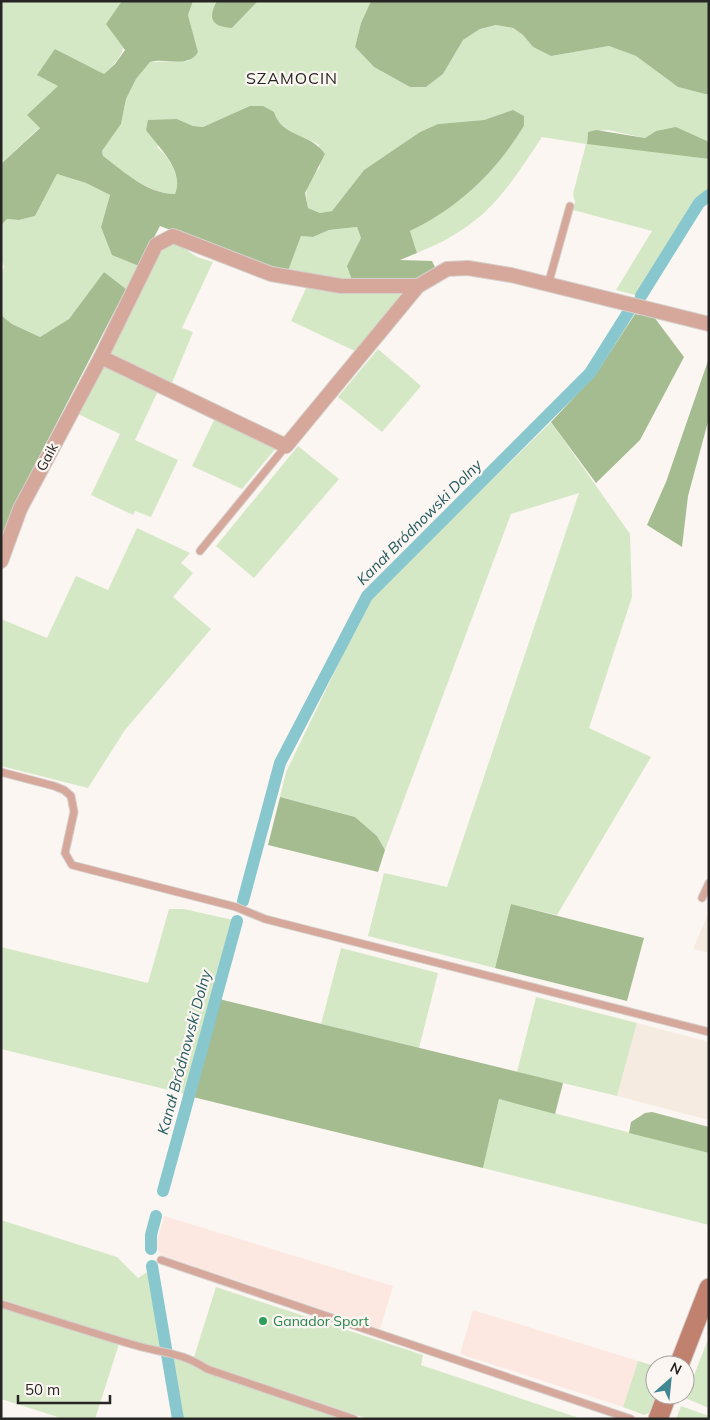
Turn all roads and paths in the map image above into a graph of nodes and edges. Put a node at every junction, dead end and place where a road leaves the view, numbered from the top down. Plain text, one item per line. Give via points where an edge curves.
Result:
1 (570, 206) dead end
2 (548, 284) junction
3 (418, 286) junction
4 (709, 324) edge
5 (101, 357) junction
6 (286, 446) junction
7 (200, 551) dead end
8 (1, 561) edge
9 (1, 772) edge
10 (709, 883) edge
11 (702, 898) dead end
12 (709, 1032) edge
13 (161, 1260) dead end
14 (709, 1288) edge
15 (1, 1304) edge
16 (683, 1355) edge
17 (663, 1405) edge
18 (354, 1419) edge
19 (631, 1419) edge
20 (658, 1419) edge

1 - 2 lane
2 - 3 street via 511,274 468,268 447,269
2 - 4 street
3 - 5 street, Gaik via 341,286 271,274 173,236 156,245
3 - 6 street
5 - 6 street
5 - 8 street, Gaik via 20,509
6 - 7 lane
9 - 12 lane via 54,786 71,796 74,812 65,853 72,865 236,907 284,924
10 - 11 lane
13 - 19 lane
14 - 16 main road
15 - 18 lane via 141,1347 176,1353 207,1369
17 - 20 main road

